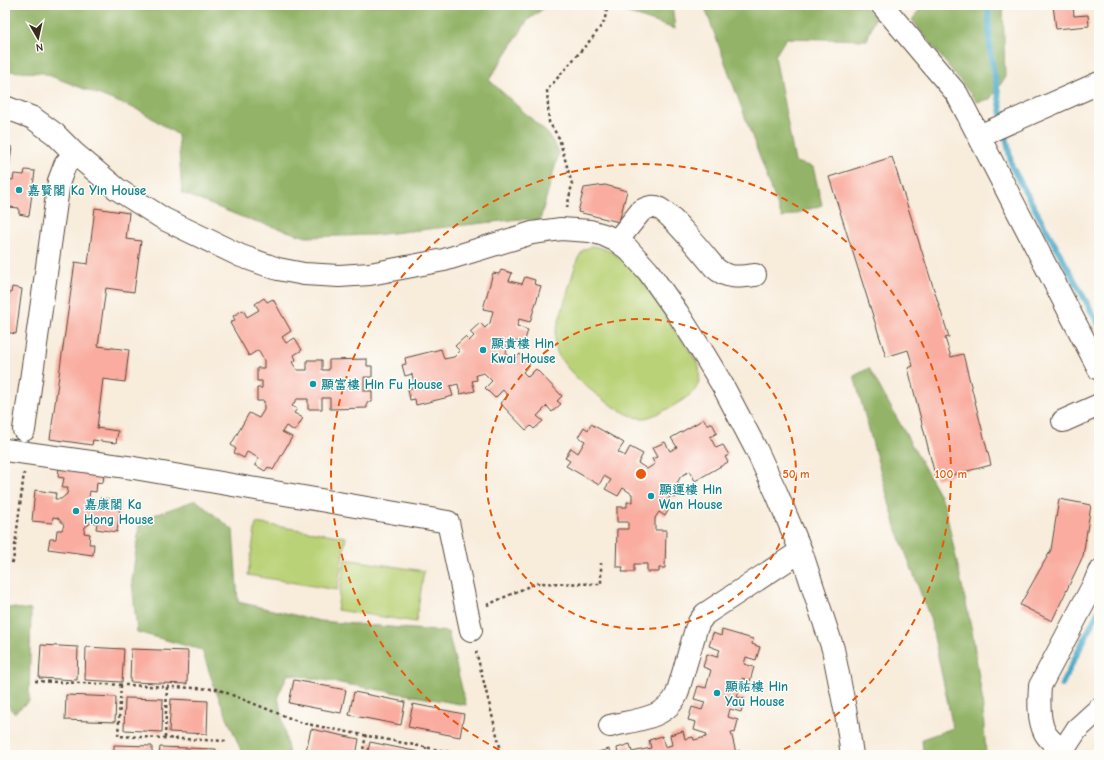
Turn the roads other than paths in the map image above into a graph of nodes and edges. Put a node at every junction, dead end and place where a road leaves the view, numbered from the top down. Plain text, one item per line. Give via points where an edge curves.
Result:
1 (882, 5) edge
2 (1099, 83) edge
3 (5, 107) edge
4 (985, 133) junction
5 (74, 153) junction
6 (617, 241) junction
7 (755, 275) dead end
8 (1099, 369) edge
9 (1099, 405) edge
10 (1063, 421) dead end
11 (24, 430) dead end
12 (16, 452) edge
13 (801, 551) junction
14 (1099, 572) edge
15 (470, 622) road end
16 (1099, 709) edge
17 (610, 726) dead end
18 (1062, 753) edge
19 (852, 755) edge

1 - 4 street via 957,94
2 - 4 street
3 - 5 street via 33,118 55,134
4 - 8 street
5 - 6 street via 117,189 164,220 241,256 278,269 304,274 370,274 444,260 532,233 561,229 590,232
5 - 11 street via 65,165 59,181
6 - 7 street via 641,211 657,207 668,214 723,274 738,277
6 - 13 street via 648,271 723,386 757,451
9 - 10 street
12 - 15 street via 134,468 448,522
13 - 17 street via 705,614 696,629 677,694 668,708 656,715
13 - 19 street via 833,649
14 - 18 street via 1040,686 1042,724
16 - 18 street via 1077,729

